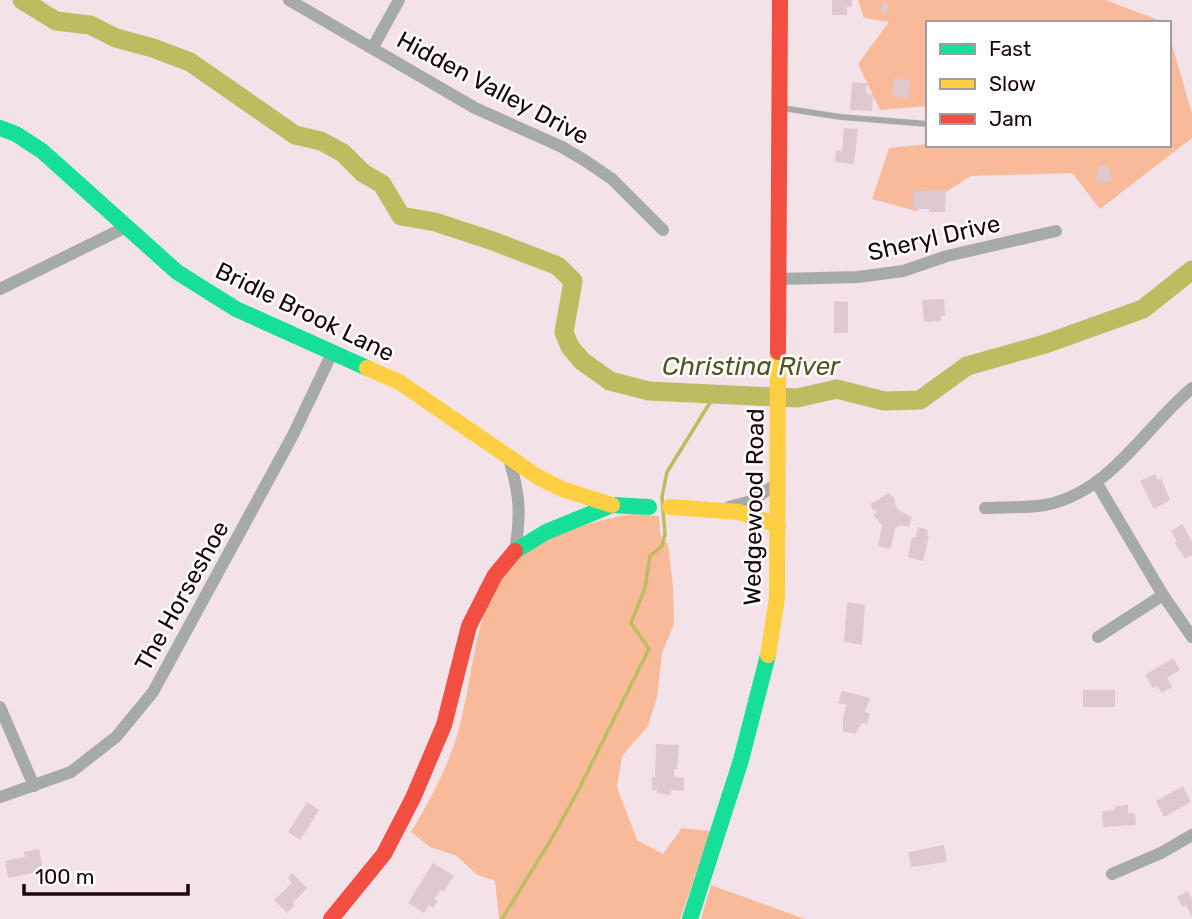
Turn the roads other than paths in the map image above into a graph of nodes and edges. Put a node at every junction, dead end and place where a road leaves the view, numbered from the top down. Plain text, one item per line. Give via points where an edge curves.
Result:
1 (289, 0) edge
2 (399, 0) edge
3 (780, 0) edge
4 (373, 47) junction
5 (780, 108) junction
6 (926, 124) edge
7 (0, 128) edge
8 (126, 227) junction
9 (663, 230) dead end
10 (1056, 231) dead end
11 (779, 279) junction
12 (0, 289) edge
13 (332, 351) junction
14 (1192, 388) edge
15 (509, 459) junction
16 (1096, 482) junction
17 (778, 483) junction
18 (612, 505) junction
19 (649, 507) dead end
20 (670, 507) dead end
21 (985, 508) dead end
22 (723, 509) junction
23 (778, 525) junction
24 (515, 551) junction
25 (1163, 595) junction
26 (1098, 637) dead end
27 (1192, 637) edge
28 (0, 708) edge
29 (34, 786) junction
30 (0, 797) edge
31 (1192, 835) edge
32 (1112, 874) dead end
33 (331, 919) edge
34 (690, 919) edge

1 - 4 street, Hidden Valley Drive
2 - 4 street
3 - 5 street, Wedgewood Road
4 - 9 street, Hidden Valley Drive via 475,108 562,146 612,179
5 - 6 lane
5 - 11 street, Wedgewood Road
7 - 8 street, Bridle Brook Lane via 42,151
8 - 12 street
8 - 13 street, Bridle Brook Lane via 177,272 236,309
10 - 11 street, Sheryl Drive via 903,271
11 - 17 street, Wedgewood Road
13 - 15 street, Bridle Brook Lane via 399,382
13 - 29 street, The Horseshoe via 293,435 153,692 116,737 71,772
14 - 16 street via 1130,454
15 - 18 street, Bridle Brook Lane via 562,489
15 - 24 street via 519,491
16 - 21 street via 1069,498 1044,505
16 - 25 street
17 - 22 street via 751,501
17 - 23 street, Wedgewood Road
18 - 19 street
18 - 24 street via 546,532
20 - 22 street
22 - 23 street
23 - 34 street, Wedgewood Road via 777,598 769,653 728,805
24 - 33 street via 495,575 469,626 444,725 413,799 384,854
25 - 26 street
25 - 27 street
28 - 29 street
29 - 30 street, The Horseshoe
31 - 32 street

